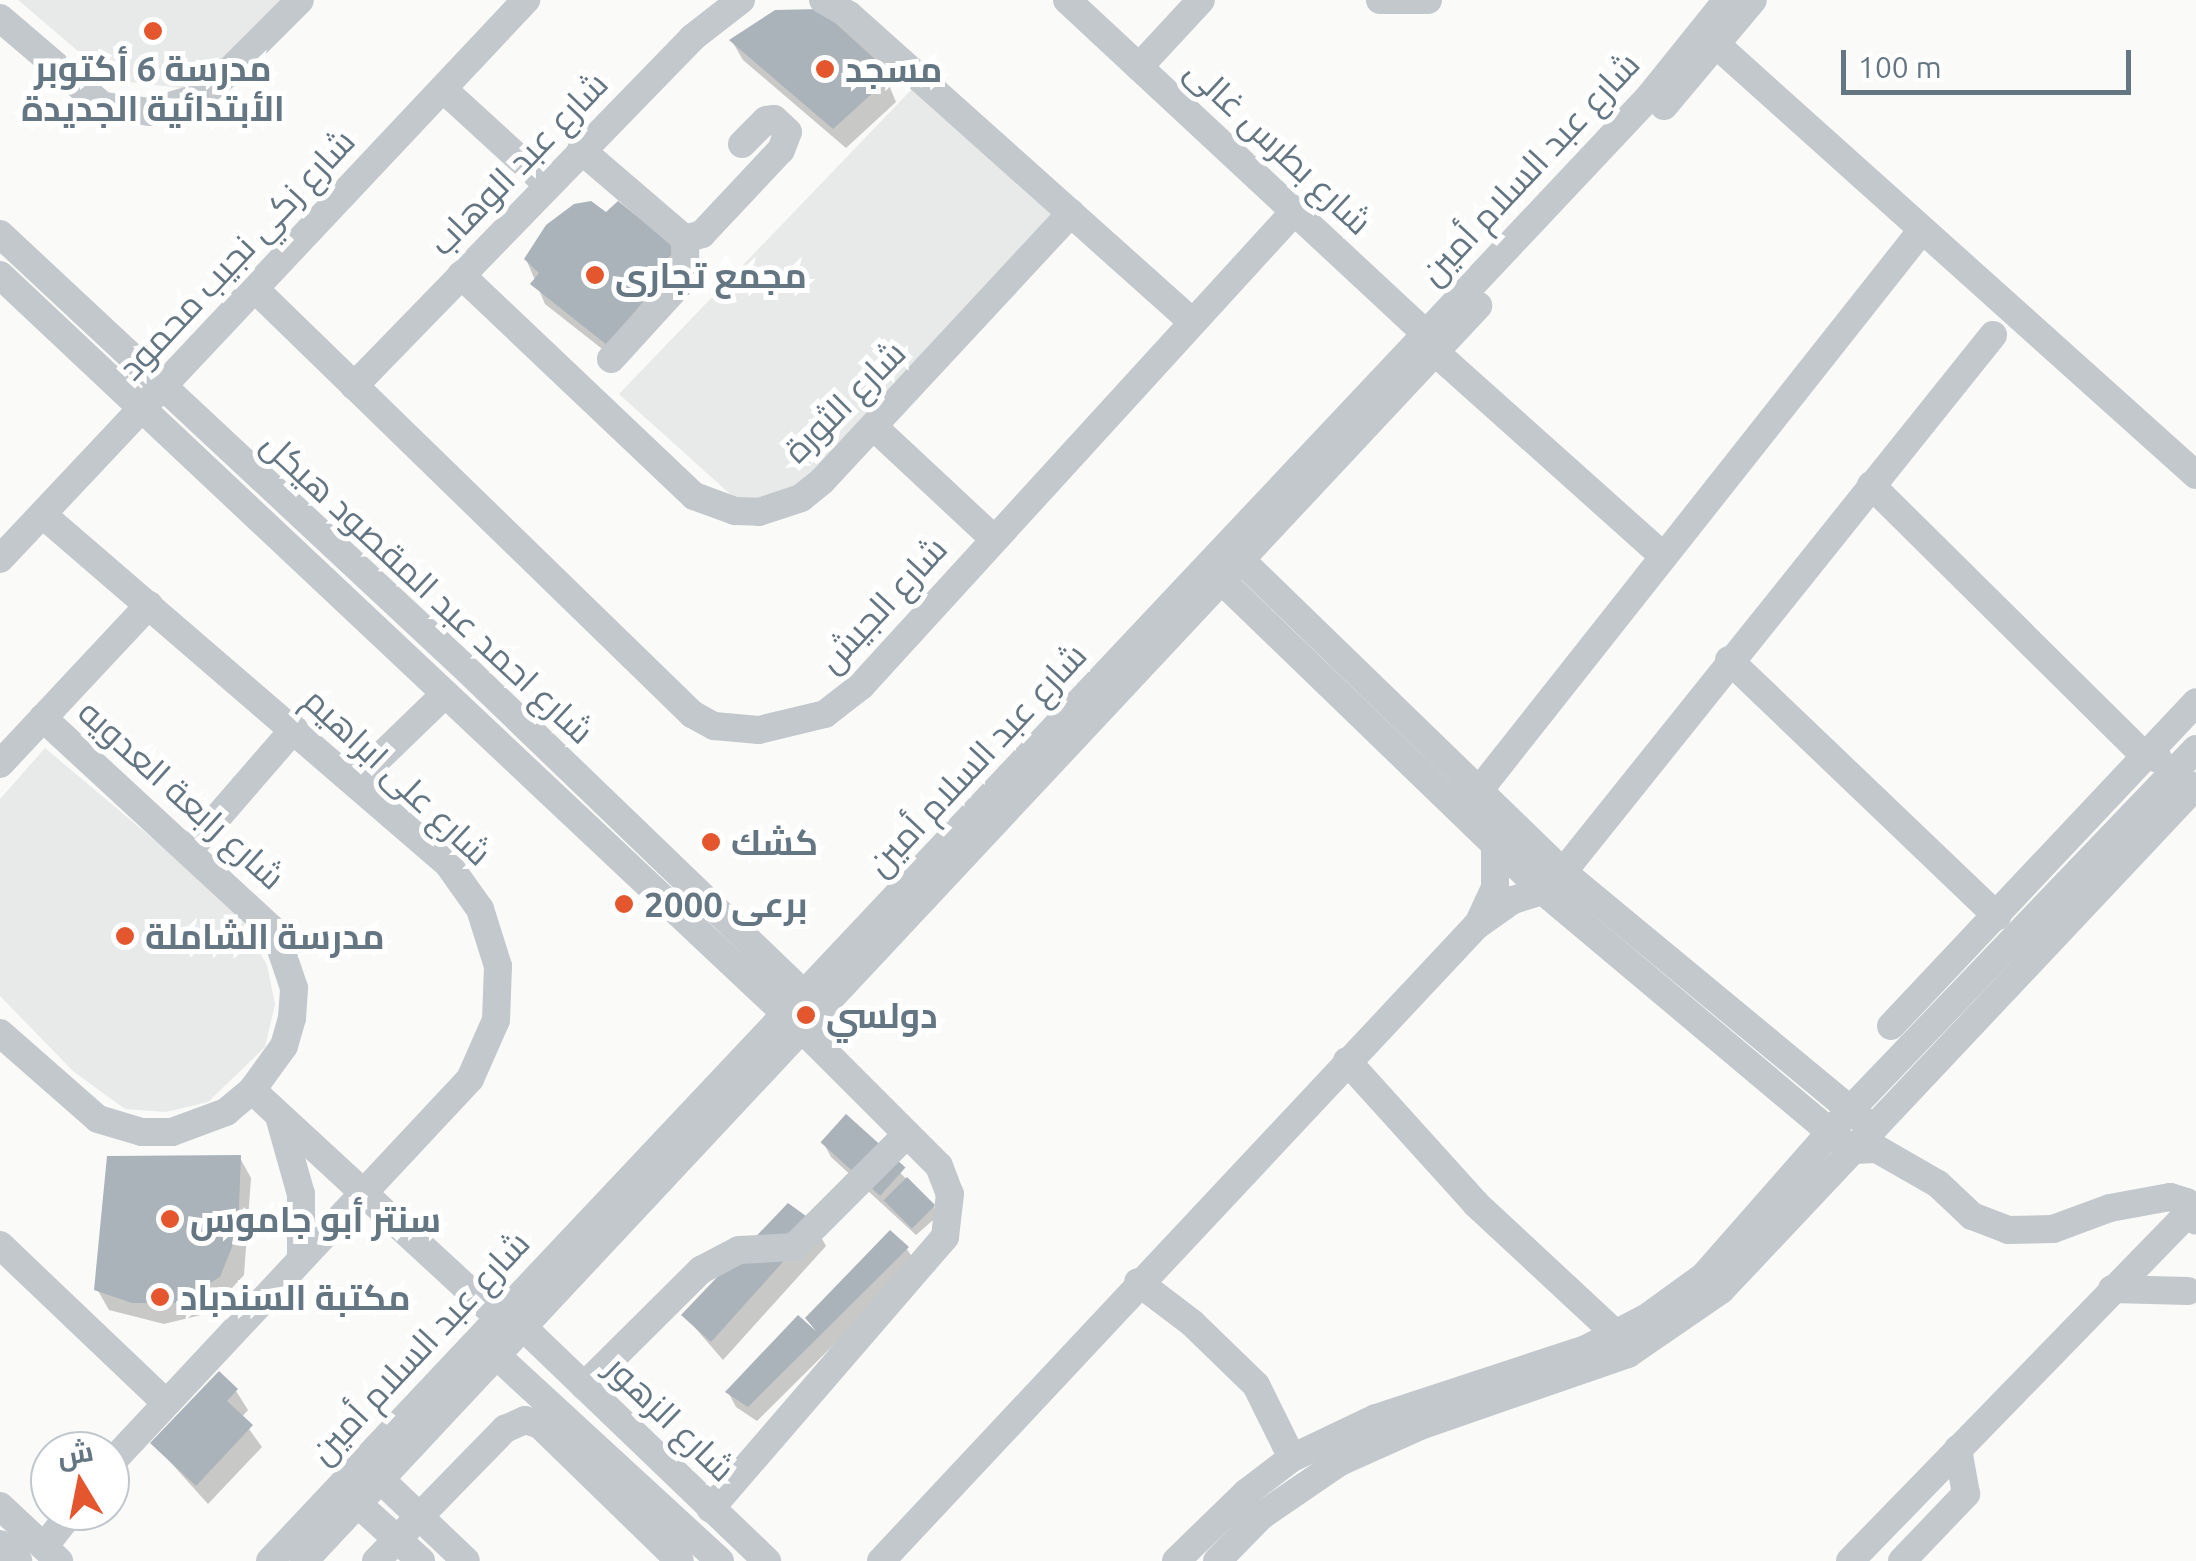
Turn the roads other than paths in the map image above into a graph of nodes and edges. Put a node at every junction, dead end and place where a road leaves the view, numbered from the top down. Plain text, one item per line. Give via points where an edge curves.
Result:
1 (300, 0) edge
2 (526, 0) edge
3 (741, 0) edge
4 (823, 0) edge
5 (1067, 0) edge
6 (1201, 0) edge
7 (1380, 0) edge
8 (1428, 0) edge
9 (1727, 0) edge
10 (1753, 0) edge
11 (0, 18) edge
12 (1719, 47) junction
13 (1139, 67) junction
14 (443, 88) junction
15 (742, 144) dead end
16 (581, 150) junction
17 (547, 184) junction
18 (1294, 212) junction
19 (1071, 213) junction
20 (1922, 230) junction
21 (0, 234) edge
22 (684, 239) junction
23 (0, 275) edge
24 (461, 276) junction
25 (255, 289) junction
26 (1192, 322) junction
27 (1993, 335) dead end
28 (1434, 345) junction
29 (611, 359) dead end
30 (354, 386) junction
31 (151, 399) junction
32 (875, 428) junction
33 (2196, 475) edge
34 (1871, 485) junction
35 (43, 514) junction
36 (994, 539) junction
37 (1663, 556) junction
38 (0, 559) edge
39 (1232, 571) junction
40 (149, 605) junction
41 (1729, 660) junction
42 (446, 694) junction
43 (2196, 702) edge
44 (43, 718) junction
45 (294, 729) junction
46 (2196, 749) edge
47 (2143, 754) junction
48 (0, 764) edge
49 (355, 781) junction
50 (2177, 782) edge
51 (1476, 793) junction
52 (1495, 846) junction
53 (190, 848) junction
54 (1553, 882) junction
55 (1997, 916) junction
56 (1476, 926) junction
57 (803, 1013) junction
58 (1891, 1026) dead end
59 (0, 1033) edge
60 (1348, 1061) junction
61 (252, 1090) junction
62 (277, 1114) junction
63 (1857, 1134) junction
64 (906, 1135) junction
65 (362, 1194) junction
66 (2195, 1212) edge
67 (0, 1244) edge
68 (2146, 1255) junction
69 (302, 1257) junction
70 (1138, 1282) junction
71 (2112, 1289) junction
72 (2192, 1294) edge
73 (511, 1323) junction
74 (1617, 1335) junction
75 (497, 1356) junction
76 (584, 1386) junction
77 (163, 1400) junction
78 (130, 1440) edge
79 (1958, 1449) junction
80 (1292, 1458) junction
81 (381, 1480) junction
82 (358, 1504) junction
83 (0, 1506) edge
84 (710, 1509) junction
85 (419, 1516) junction
86 (63, 1531) edge
87 (398, 1538) junction
88 (0, 1544) edge
89 (52, 1554) edge
90 (18, 1561) edge
91 (270, 1561) edge
92 (304, 1561) edge
93 (376, 1561) edge
94 (421, 1561) edge
95 (466, 1561) edge
96 (680, 1561) edge
97 (720, 1561) edge
98 (767, 1561) edge
99 (881, 1561) edge
100 (1176, 1561) edge
101 (1217, 1561) edge
102 (1850, 1561) edge
103 (1902, 1561) edge

1 - 11 street via 217,83 196,98 150,112 103,106
2 - 14 street, شارع زكي نجيب محمود
3 - 16 street, شارع عبد الوهاب via 708,22
4 - 19 street via 849,15
5 - 13 street, شارع بطرس غالى
6 - 13 street
7 - 8 street
9 - 28 street, شارع عبد السلام أمين
10 - 12 street, شارع عبد السلام أمين
12 - 20 street
12 - 28 street, شارع عبد السلام أمين
13 - 18 street, شارع بطرس غالى
14 - 17 street
14 - 25 street, شارع زكي نجيب محمود
15 - 22 street via 766,120 788,132 782,150 702,234
16 - 17 street, شارع عبد الوهاب
16 - 22 street
17 - 24 street, شارع عبد الوهاب
18 - 26 street, شارع الجيش
18 - 28 street, شارع بطرس غالى
19 - 26 street
19 - 32 street, شارع الثورة
20 - 33 street
20 - 37 street
21 - 31 street, شارع احمد عبد المقصود هيكل
22 - 29 street via 686,277
23 - 31 street, شارع احمد عبد المقصود هيكل
24 - 30 street, شارع عبد الوهاب
24 - 32 street, شارع الثورة via 694,496 712,505 781,508 822,481
25 - 30 street, شارع الجيش
25 - 31 street, شارع زكي نجيب محمود
26 - 36 street, شارع الجيش
27 - 34 street
28 - 37 street, شارع بطرس غالى
28 - 39 street, شارع عبد السلام أمين
28 - 57 street, شارع عبد السلام أمين
30 - 36 street, شارع الجيش via 692,714 714,726 770,729 825,714 861,686
31 - 35 street, شارع زكي نجيب محمود
31 - 42 street, شارع احمد عبد المقصود هيكل
31 - 57 street, شارع احمد عبد المقصود هيكل via 462,664
32 - 36 street
34 - 41 street
34 - 47 street
35 - 38 street, شارع زكي نجيب محمود
35 - 40 street, شارع على ابراهيم
37 - 51 street
39 - 51 street
39 - 52 street
39 - 57 street, شارع عبد السلام أمين
40 - 44 street
40 - 45 street, شارع على ابراهيم
41 - 54 street
41 - 55 street
42 - 49 street
42 - 57 street, شارع احمد عبد المقصود هيكل
43 - 47 street
44 - 48 street
44 - 53 street, شارع رابعة العدويه
45 - 49 street, شارع على ابراهيم
45 - 53 street
46 - 50 street
47 - 50 street
47 - 55 street
49 - 65 street, شارع على ابراهيم via 465,885 491,937 500,996 490,1043 470,1079
50 - 63 street
51 - 54 street
52 - 54 street
52 - 56 street via 1495,888
53 - 61 street, شارع رابعة العدويه via 247,900 288,959 292,1018 284,1046
54 - 56 street
54 - 63 street
55 - 58 street
56 - 60 street
57 - 64 street
57 - 73 street, شارع عبد السلام أمين
59 - 61 street, شارع رابعة العدويه via 98,1119 142,1132 200,1126
60 - 70 street
60 - 74 street via 1476,1204
61 - 62 street, شارع الزهور
62 - 65 street, شارع الزهور
62 - 69 street via 298,1174
63 - 66 street via 1938,1184 1972,1216 2008,1230 2053,1230 2110,1208 2170,1198
63 - 74 street via 1704,1276
63 - 101 street via 1721,1290 1660,1336 1595,1368 1354,1455 1300,1486
64 - 76 street via 794,1247 739,1250 710,1263
64 - 84 street via 946,1180 952,1208 945,1237
65 - 69 street, شارع على ابراهيم
65 - 73 street, شارع الزهور
66 - 68 street
67 - 77 street
68 - 71 street
68 - 72 street
69 - 77 street, شارع على ابراهيم
70 - 80 street via 1256,1385
70 - 99 street
71 - 72 street
71 - 79 street
73 - 75 street, شارع عبد السلام أمين
73 - 76 street, شارع الزهور
73 - 91 street, شارع عبد السلام أمين
74 - 80 street via 1376,1418
75 - 81 street, شارع عبد السلام أمين
75 - 97 street, شارع الزهور
76 - 84 street, شارع الزهور
77 - 78 street, شارع على ابراهيم
79 - 102 street
79 - 103 street via 1966,1494
80 - 100 street
81 - 82 street, شارع عبد السلام أمين
81 - 85 street
82 - 87 street
82 - 92 street, شارع عبد السلام أمين
83 - 89 street
84 - 98 street, شارع الزهور
85 - 87 street
85 - 95 street
85 - 96 street via 511,1424 533,1421
86 - 89 street
87 - 93 street
87 - 94 street
88 - 90 street

